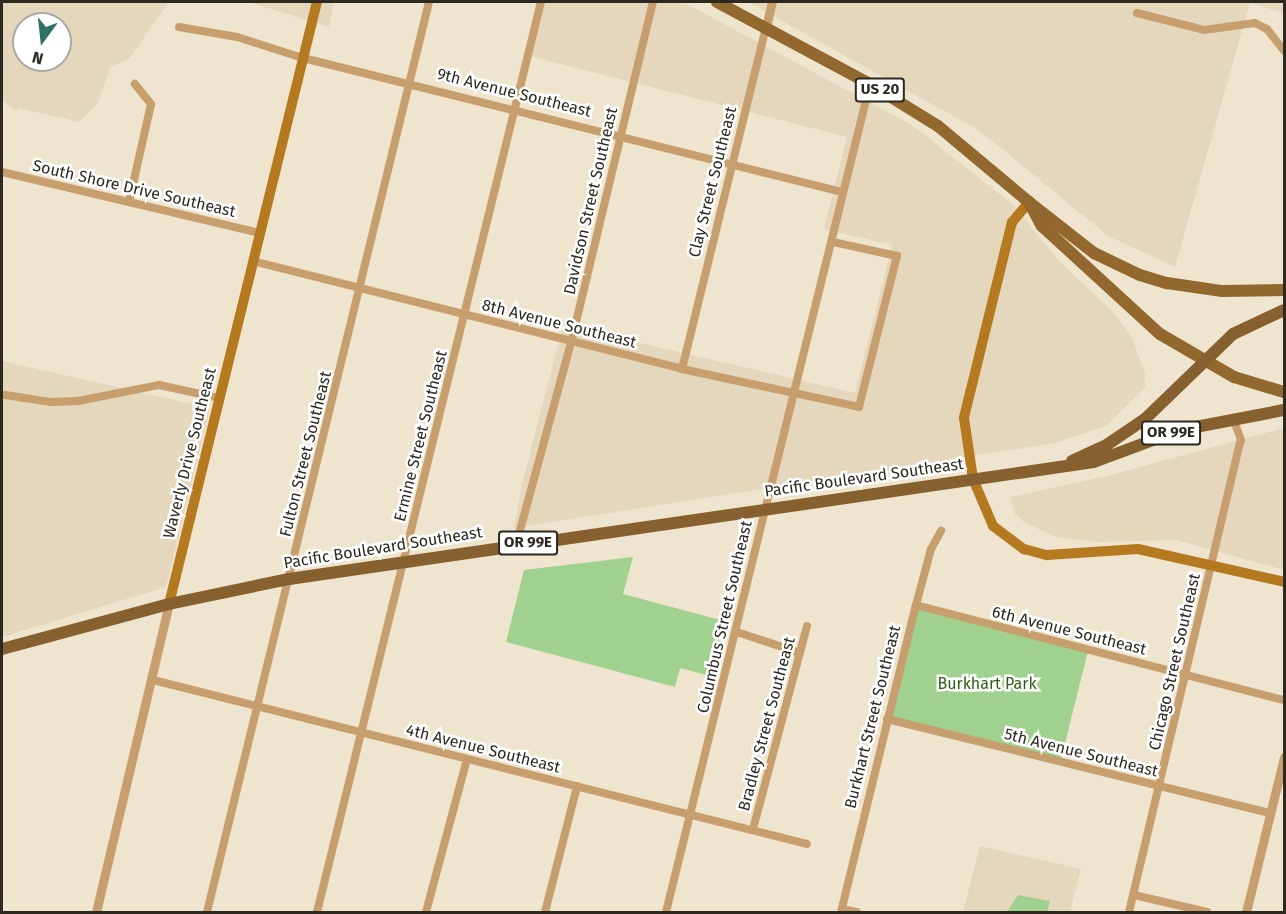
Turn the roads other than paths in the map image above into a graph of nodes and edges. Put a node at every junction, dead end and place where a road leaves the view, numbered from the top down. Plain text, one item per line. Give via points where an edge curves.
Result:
1 (317, 2) edge
2 (429, 2) edge
3 (541, 2) edge
4 (652, 2) edge
5 (717, 2) edge
6 (772, 2) edge
7 (1137, 13) dead end
8 (179, 27) dead end
9 (766, 27) junction
10 (1284, 51) edge
11 (303, 58) junction
12 (135, 84) dead end
13 (409, 84) junction
14 (870, 84) junction
15 (514, 110) junction
16 (620, 137) junction
17 (733, 165) junction
18 (2, 172) edge
19 (842, 192) junction
20 (129, 202) junction
21 (1029, 202) junction
22 (260, 233) junction
23 (833, 242) junction
24 (253, 261) junction
25 (360, 290) junction
26 (1284, 290) edge
27 (1284, 310) edge
28 (465, 314) junction
29 (572, 339) junction
30 (1202, 362) junction
31 (682, 369) junction
32 (794, 392) junction
33 (1284, 393) edge
34 (5, 395) dead end
35 (219, 398) junction
36 (1284, 410) edge
37 (1233, 418) junction
38 (1060, 466) junction
39 (973, 479) junction
40 (765, 508) junction
41 (941, 531) dead end
42 (516, 545) junction
43 (404, 560) junction
44 (1211, 564) junction
45 (289, 579) junction
46 (1284, 582) edge
47 (169, 604) junction
48 (915, 605) junction
49 (807, 626) dead end
50 (737, 632) junction
51 (2, 649) edge
52 (800, 653) junction
53 (1188, 675) junction
54 (153, 680) junction
55 (1284, 700) edge
56 (257, 706) junction
57 (887, 719) junction
58 (362, 734) junction
59 (1284, 758) edge
60 (467, 759) junction
61 (577, 786) junction
62 (1160, 787) junction
63 (1269, 813) junction
64 (691, 814) junction
65 (753, 829) junction
66 (807, 844) dead end
67 (1134, 895) junction
68 (842, 911) edge
69 (96, 912) edge
70 (207, 912) edge
71 (316, 912) edge
72 (426, 912) edge
73 (545, 912) edge
74 (666, 912) edge
75 (856, 912) edge
76 (1129, 912) edge
77 (1207, 912) edge
78 (1246, 912) edge

1 - 11 main road, Waverly Drive Southeast
2 - 13 street, Fulton Street Southeast
3 - 15 street, Ermine Street Southeast
4 - 16 street, Davidson Street Southeast
5 - 9 main road, US 20
6 - 9 street, Clay Street Southeast
7 - 10 street via 1204,30 1255,23 1267,29
8 - 11 street, 9th Avenue Southeast via 237,37
9 - 14 main road, US 20
9 - 17 street, Clay Street Southeast
11 - 13 street, 9th Avenue Southeast
11 - 22 main road, Waverly Drive Southeast
12 - 20 street via 151,104
13 - 15 street, 9th Avenue Southeast
13 - 25 street, Fulton Street Southeast
14 - 19 street, Columbus Street Southeast
14 - 21 main road, US 20 via 939,126
15 - 16 street, 9th Avenue Southeast
15 - 28 street, Ermine Street Southeast
16 - 17 street, 9th Avenue Southeast
16 - 29 street, Davidson Street Southeast
17 - 19 street, 9th Avenue Southeast
17 - 31 street, Clay Street Southeast
18 - 20 street, South Shore Drive Southeast
19 - 23 street, Columbus Street Southeast
20 - 22 street, South Shore Drive Southeast
21 - 26 main road, US 20 via 1094,253 1140,275 1222,291
21 - 30 main road, US 20 via 1042,226 1121,300
21 - 39 main road via 1012,222 964,418
22 - 24 main road, Waverly Drive Southeast
23 - 32 street, Columbus Street Southeast
23 - 32 street, 8th Avenue Southeast via 897,256 860,407
24 - 25 street, 8th Avenue Southeast
24 - 35 main road, Waverly Drive Southeast
25 - 28 street, 8th Avenue Southeast
25 - 45 street, Fulton Street Southeast
27 - 30 highway, Pacific Boulevard Southeast / OR 99E via 1233,334
28 - 29 street, 8th Avenue Southeast
28 - 43 street, Ermine Street Southeast
29 - 31 street, 8th Avenue Southeast
29 - 42 street, Davidson Street Southeast
30 - 33 main road, US 20
30 - 38 highway, Pacific Boulevard Southeast / OR 99E via 1145,419 1108,444
31 - 32 street, 8th Avenue Southeast
32 - 40 street, Columbus Street Southeast
34 - 35 street via 51,402 78,401 159,385
35 - 47 main road, Waverly Drive Southeast
36 - 37 highway, Pacific Boulevard Southeast / OR 99E
37 - 38 highway, Pacific Boulevard Southeast / OR 99E via 1180,430 1104,459
37 - 44 street, Chicago Street Southeast via 1241,440
38 - 39 highway, Pacific Boulevard Southeast / OR 99E
39 - 40 highway, Pacific Boulevard Southeast / OR 99E
39 - 44 main road via 993,526 1024,549 1056,555 1138,549
40 - 42 highway, Pacific Boulevard Southeast / OR 99E
40 - 50 street, Columbus Street Southeast
41 - 48 street, Burkhart Street Southeast via 931,549
42 - 43 highway, Pacific Boulevard Southeast / OR 99E
43 - 45 highway, Pacific Boulevard Southeast / OR 99E
43 - 58 street, Ermine Street Southeast
44 - 46 main road
44 - 53 street, Chicago Street Southeast
45 - 47 highway, Pacific Boulevard Southeast / OR 99E
45 - 56 street, Fulton Street Southeast
47 - 51 highway, Pacific Boulevard Southeast / OR 99E
47 - 54 street, Waverly Drive Southeast
48 - 53 street, 6th Avenue Southeast
48 - 57 street, Burkhart Street Southeast
49 - 52 street, Bradley Street Southeast
50 - 52 street
50 - 64 street, Columbus Street Southeast
52 - 65 street, Bradley Street Southeast
53 - 55 street, 6th Avenue Southeast
53 - 62 street, Chicago Street Southeast
54 - 56 street, 4th Avenue Southeast
54 - 69 street, Waverly Drive Southeast
56 - 58 street, 4th Avenue Southeast
56 - 70 street, Fulton Street Southeast
57 - 62 street, 5th Avenue Southeast
57 - 68 street, Burkhart Street Southeast
58 - 60 street, 4th Avenue Southeast
58 - 71 street, Ermine Street Southeast
59 - 63 street
60 - 61 street, 4th Avenue Southeast
60 - 72 street
61 - 64 street, 4th Avenue Southeast
61 - 73 street
62 - 63 street, 5th Avenue Southeast
62 - 67 street, Chicago Street Southeast
63 - 78 street
64 - 65 street, 4th Avenue Southeast
64 - 74 street, Columbus Street Southeast
65 - 66 street, 4th Avenue Southeast
67 - 76 street, Chicago Street Southeast
67 - 77 street
68 - 75 street

